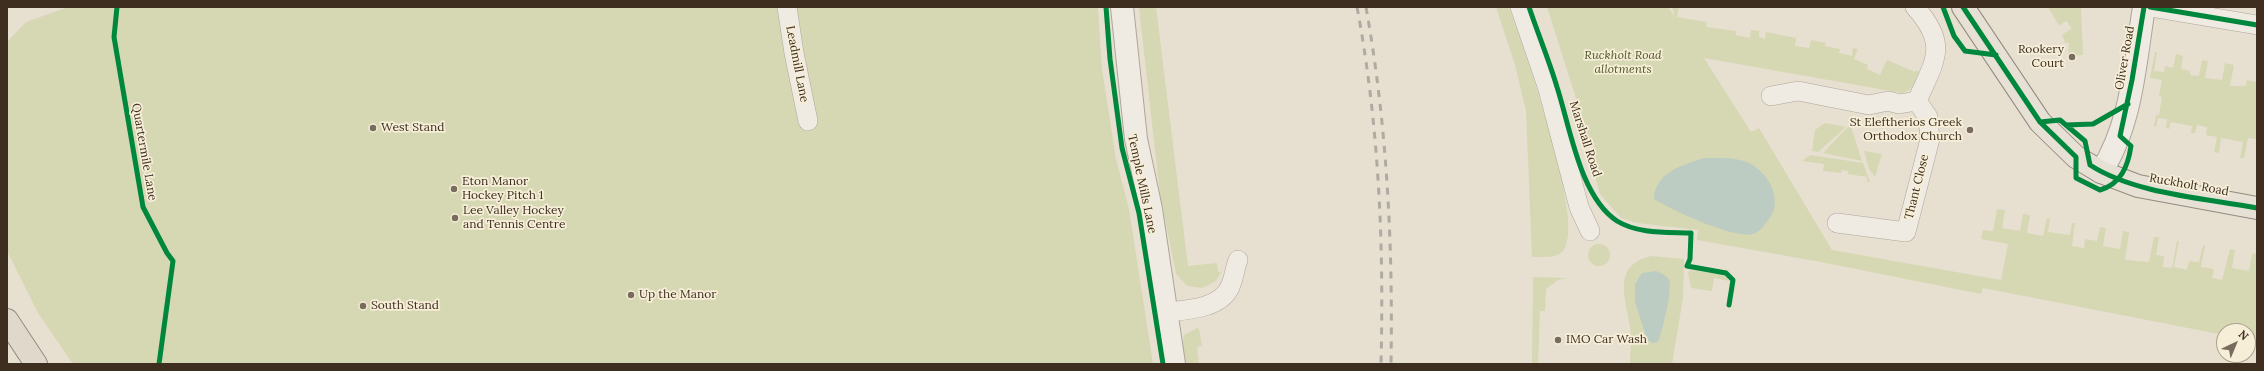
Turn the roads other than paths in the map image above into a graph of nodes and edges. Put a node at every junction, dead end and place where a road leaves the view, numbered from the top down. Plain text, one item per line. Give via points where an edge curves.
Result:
1 (787, 7) edge
2 (1122, 7) edge
3 (1520, 7) edge
4 (1915, 7) edge
5 (1963, 7) edge
6 (2144, 7) edge
7 (2150, 7) edge
8 (2257, 25) edge
9 (1771, 96) dead end
10 (1917, 101) junction
11 (808, 121) dead end
12 (2101, 172) junction
13 (2257, 208) edge
14 (1838, 223) dead end
15 (1590, 231) dead end
16 (1238, 260) dead end
17 (1166, 312) junction
18 (7, 320) edge
19 (36, 364) edge
20 (1174, 364) edge

1 - 11 street, Leadmill Lane
2 - 17 street, Temple Mills Lane via 1136,139 1151,209
3 - 15 street, Marshall Road via 1548,89 1579,207
4 - 10 street via 1931,26 1937,43 1936,58
5 - 12 main road, Ruckholt Road via 2040,122 2076,157
6 - 12 street, Oliver Road via 2122,131
7 - 8 street
9 - 10 street via 1798,91 1869,105 1888,101 1899,104
10 - 14 street, Thant Close via 1928,117 1930,139 1906,232
12 - 13 main road, Ruckholt Road via 2138,186
16 - 17 street via 1230,288 1216,301 1208,305
17 - 20 street, Temple Mills Lane
18 - 19 highway

